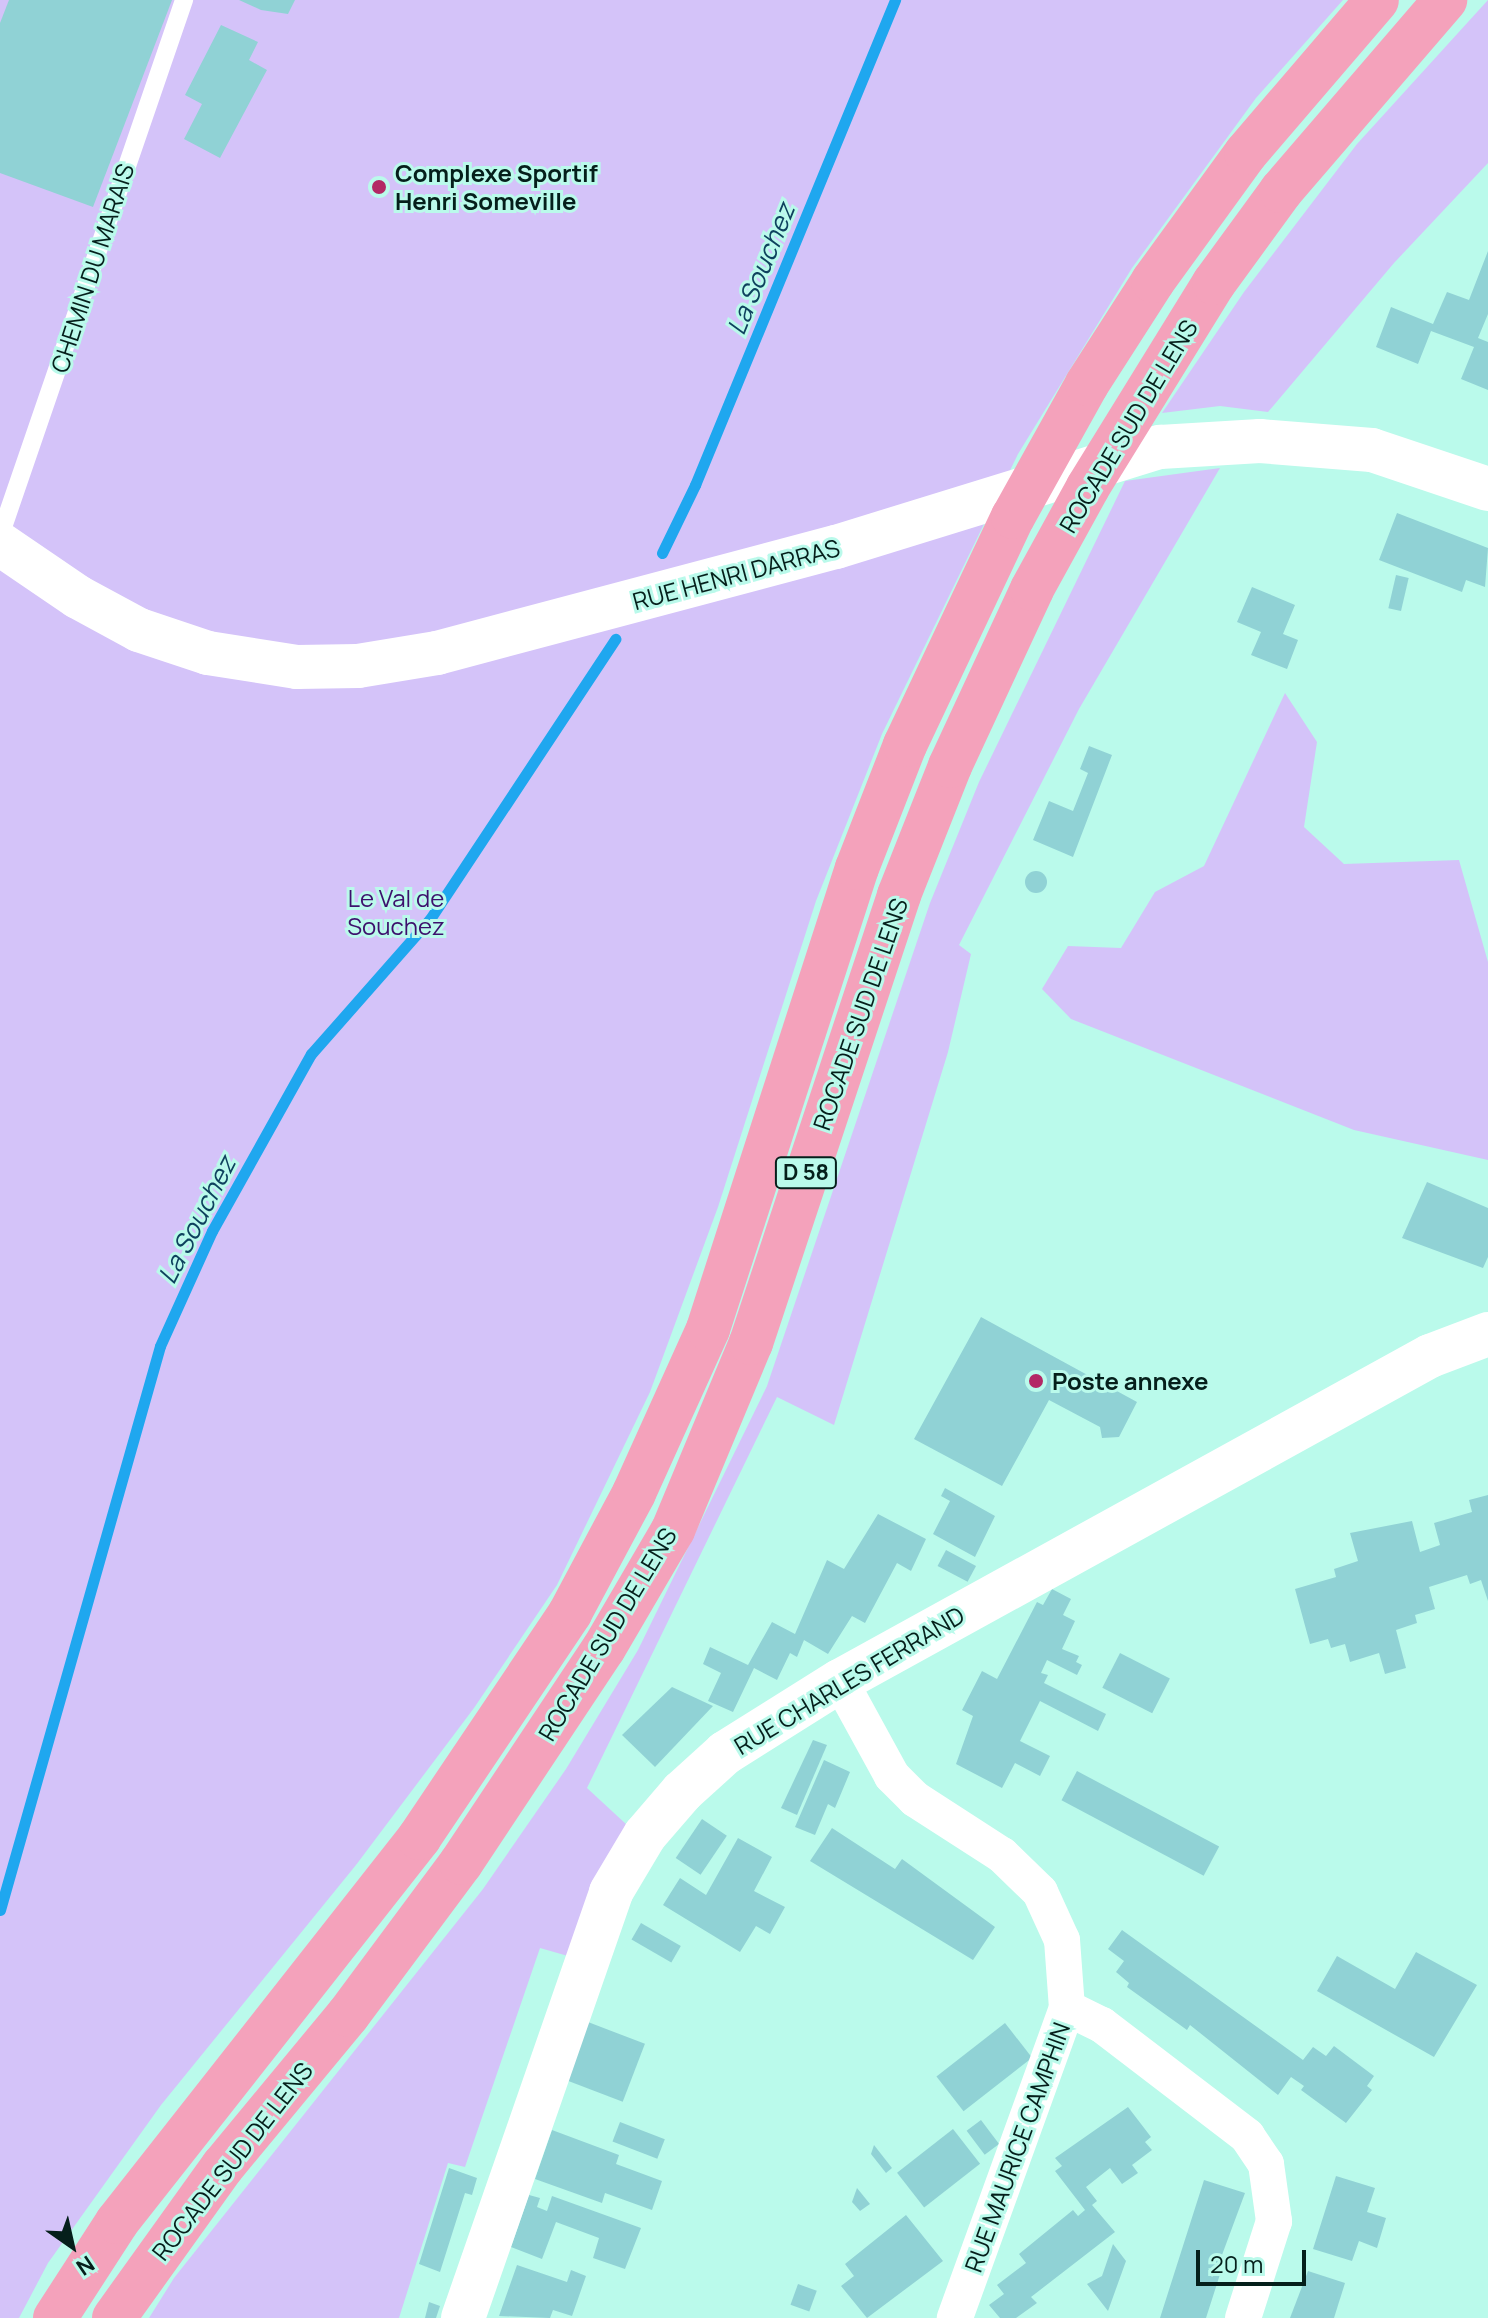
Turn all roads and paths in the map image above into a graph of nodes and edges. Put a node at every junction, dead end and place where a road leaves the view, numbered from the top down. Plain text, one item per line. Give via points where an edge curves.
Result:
1 (184, 0) edge
2 (1377, 0) edge
3 (1445, 0) edge
4 (1488, 489) edge
5 (0, 536) edge
6 (0, 544) edge
7 (1488, 1334) edge
8 (840, 1681) junction
9 (1067, 2008) junction
10 (55, 2318) edge
11 (114, 2318) edge
12 (463, 2318) edge
13 (955, 2318) edge
14 (1243, 2318) edge

1 - 5 lane, CHEMIN DU MARAIS
2 - 10 highway, ROCADE SUD DE LENS / D 58 via 1246,153 1153,281 1087,384 1013,517 905,745 857,868 708,1329 634,1493 570,1613 419,1838 117,2222
3 - 11 highway, ROCADE SUD DE LENS / D 58 via 1281,191 1214,283 1088,487 1032,589 950,766 899,895 751,1343 673,1530 461,1863 348,2015 223,2166
4 - 6 street, RUE HENRI DARRAS via 1372,450 1260,441 1160,447 480,642 358,666 208,653 139,630 78,597
7 - 8 street, RUE CHARLES FERRAND via 1430,1356
8 - 9 street, RUE MAURICE CAMPHIN via 883,1761 907,1791 1002,1855 1040,1892 1062,1940
8 - 12 street, RUE CHARLES FERRAND via 765,1725 703,1772 645,1835 618,1881 584,1963
9 - 13 street, RUE MAURICE CAMPHIN
9 - 14 street via 1102,2025 1247,2136 1266,2164 1274,2221

